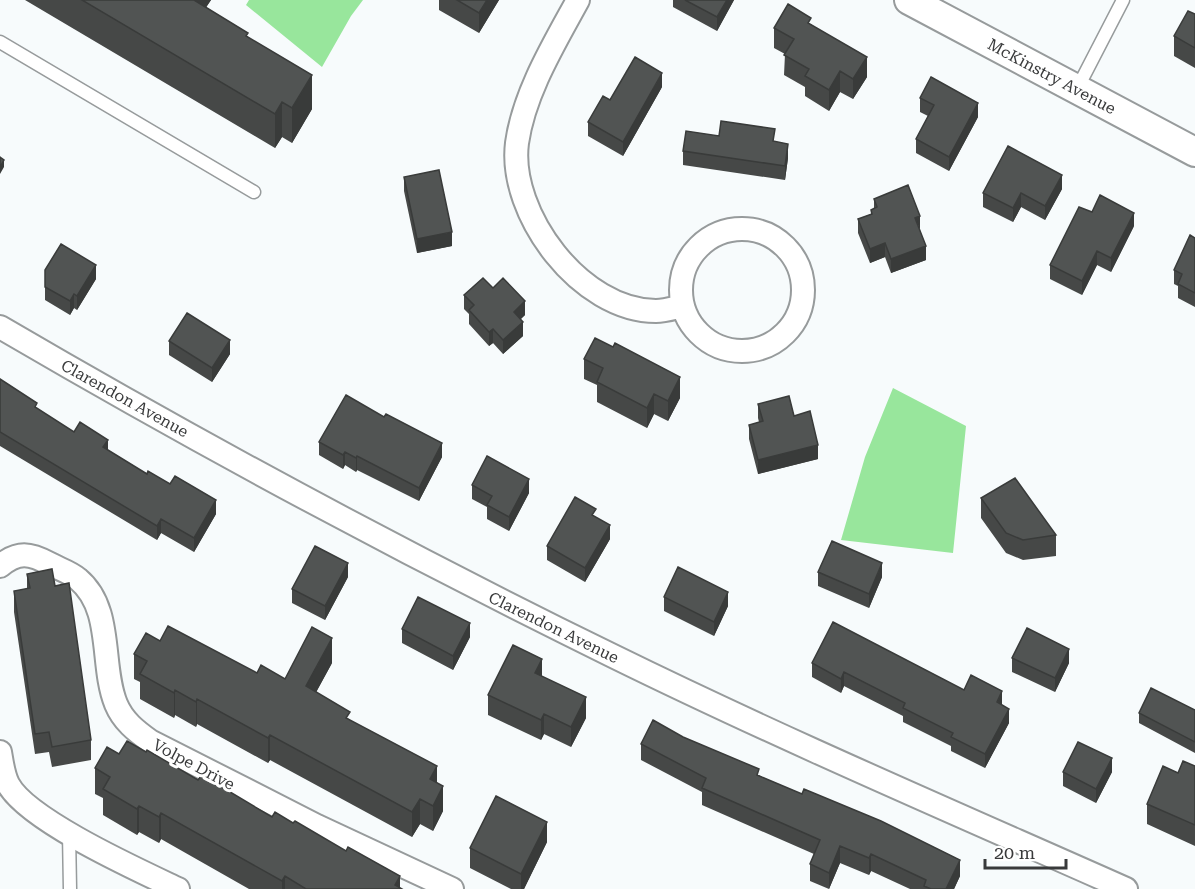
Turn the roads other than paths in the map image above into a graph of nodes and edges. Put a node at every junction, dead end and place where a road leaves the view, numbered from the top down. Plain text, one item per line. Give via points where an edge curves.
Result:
1 (578, 0) edge
2 (909, 0) edge
3 (1123, 0) edge
4 (0, 42) edge
5 (1077, 89) junction
6 (1195, 152) edge
7 (254, 192) dead end
8 (683, 306) junction
9 (0, 327) edge
10 (0, 566) edge
11 (0, 753) edge
12 (69, 833) junction
13 (168, 887) edge
14 (70, 889) edge
15 (452, 889) edge
16 (1126, 889) edge

1 - 8 street via 536,84 520,129 517,169 528,208 555,254 599,291 645,310
2 - 5 street, McKinstry Avenue
3 - 5 lane
4 - 7 lane
5 - 6 street, McKinstry Avenue
8 - 8 street via 694,329 707,341 731,350 757,350 780,338 796,319 803,294 801,275 788,250 773,238 755,231 726,231 709,239 689,259 682,277
9 - 16 street, Clarendon Avenue via 266,477 531,616 710,703
10 - 15 street, Volpe Drive via 21,554 32,555 71,574 86,587 101,618 117,706 127,723 150,741 297,817
11 - 12 street via 8,784 19,798
12 - 13 street
12 - 14 lane

